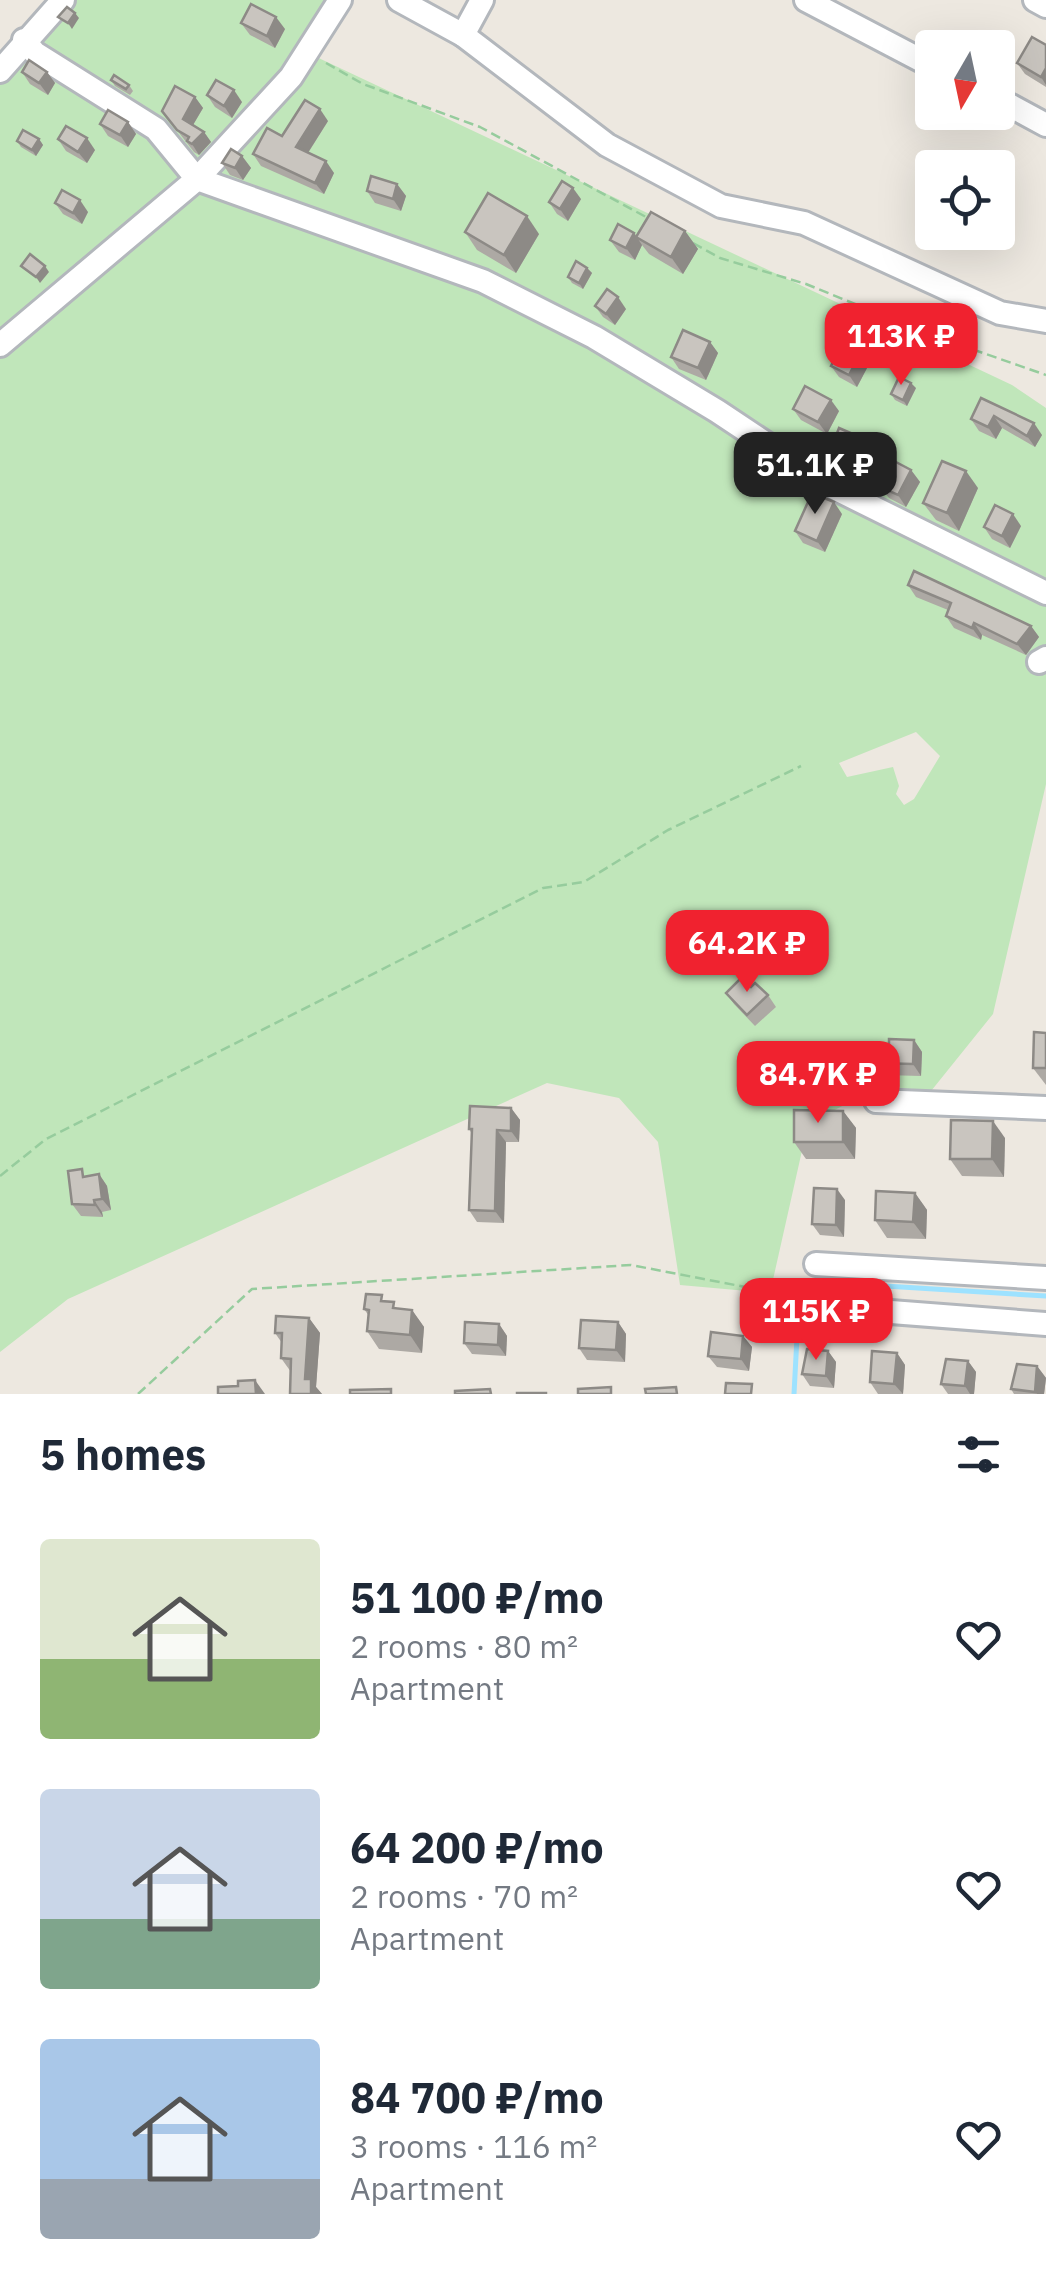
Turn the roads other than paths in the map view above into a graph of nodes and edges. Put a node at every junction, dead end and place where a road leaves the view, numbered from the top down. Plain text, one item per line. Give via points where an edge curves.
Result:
1 (63, 0) edge
2 (340, 0) edge
3 (399, 0) edge
4 (482, 0) edge
5 (806, 0) edge
6 (1035, 0) edge
7 (1046, 6) edge
8 (463, 34) junction
9 (24, 40) junction
10 (915, 57) edge
11 (0, 71) edge
12 (1015, 108) edge
13 (1046, 124) edge
14 (197, 179) junction
15 (1046, 321) edge
16 (0, 345) edge
17 (1046, 593) edge
18 (876, 1101) dead end
19 (1046, 1108) edge
20 (816, 1264) dead end
21 (1046, 1278) edge
22 (826, 1308) dead end
23 (1046, 1324) edge

1 - 9 street
2 - 14 street via 292,78
3 - 8 street
4 - 8 street
5 - 10 street
6 - 7 street
8 - 15 street via 606,145 721,206 804,223 1000,313
9 - 11 street
9 - 14 street via 156,129
12 - 13 street
14 - 16 street
14 - 17 street via 482,281 594,337 830,486
18 - 19 street
20 - 21 street
22 - 23 street

